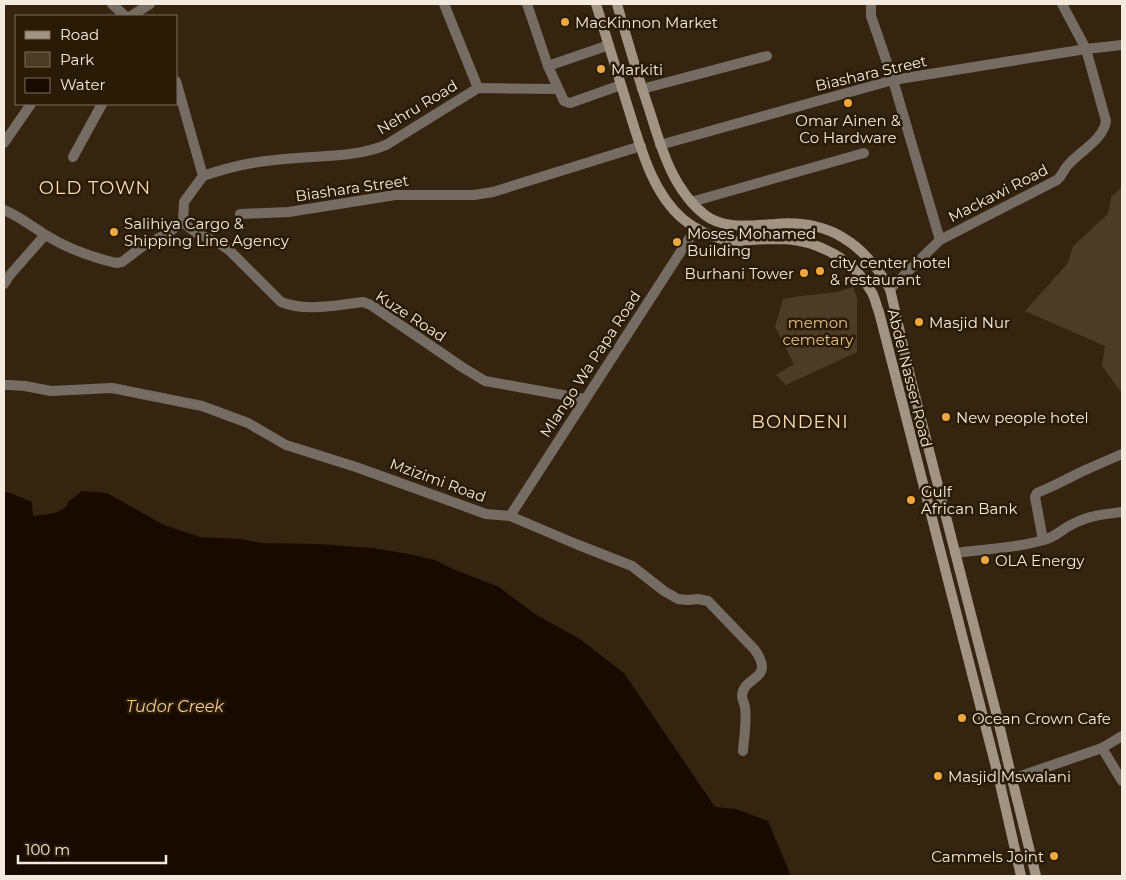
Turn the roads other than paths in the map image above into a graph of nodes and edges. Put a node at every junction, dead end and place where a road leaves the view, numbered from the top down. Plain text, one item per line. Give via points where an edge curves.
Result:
1 (112, 4) edge
2 (150, 4) edge
3 (444, 4) edge
4 (527, 4) edge
5 (596, 4) edge
6 (616, 4) edge
7 (871, 4) edge
8 (1062, 4) edge
9 (124, 15) edge
10 (133, 15) edge
11 (609, 45) junction
12 (1122, 45) edge
13 (1086, 49) junction
14 (768, 56) dead end
15 (548, 66) junction
16 (893, 80) junction
17 (621, 85) junction
18 (178, 88) edge
19 (478, 88) junction
20 (557, 88) junction
21 (642, 88) junction
22 (30, 105) edge
23 (101, 105) edge
24 (4, 143) edge
25 (660, 145) junction
26 (641, 146) junction
27 (864, 152) dead end
28 (73, 157) dead end
29 (203, 176) junction
30 (691, 202) junction
31 (4, 210) edge
32 (240, 214) dead end
33 (183, 222) junction
34 (696, 228) junction
35 (45, 235) junction
36 (940, 240) junction
37 (4, 284) edge
38 (890, 289) junction
39 (4, 385) edge
40 (585, 399) junction
41 (1122, 454) edge
42 (944, 510) junction
43 (1122, 512) edge
44 (930, 513) junction
45 (510, 516) junction
46 (1043, 540) junction
47 (955, 553) junction
48 (969, 605) junction
49 (954, 606) junction
50 (1122, 736) edge
51 (1102, 748) junction
52 (743, 751) dead end
53 (1012, 779) junction
54 (1122, 781) edge
55 (1021, 876) edge
56 (1036, 876) edge

1 - 9 street
2 - 10 street
3 - 19 street
4 - 15 street
5 - 11 main road, Abdel Nasser Road
6 - 21 main road, Abdel Nasser Road
7 - 16 street via 871,16
8 - 13 street, Mackawi Road
11 - 15 street
11 - 17 main road, Abdel Nasser Road
12 - 13 street, Biashara Street
13 - 16 street, Biashara Street
13 - 36 street, Mackawi Road via 1106,121 1102,133 1067,165 1057,180
14 - 21 street
15 - 20 street
16 - 25 street, Biashara Street
16 - 36 street
17 - 20 street via 570,103 564,101
17 - 26 main road, Abdel Nasser Road
18 - 29 street
19 - 20 street, Nehru Road
19 - 29 street, Nehru Road via 374,150 274,160
21 - 25 main road, Abdel Nasser Road
22 - 24 street
23 - 28 street
25 - 30 main road, Abdel Nasser Road via 674,178
26 - 32 street, Biashara Street via 493,192 395,195 289,212
26 - 34 main road, Abdel Nasser Road via 658,190 683,219
27 - 30 street
29 - 33 street via 184,202
30 - 38 main road, Abdel Nasser Road via 706,216 726,224 802,224 832,232 861,251
31 - 35 street
33 - 35 street via 116,263 76,251
33 - 40 street, Kuze Road via 196,233 229,250 281,302 306,308 363,302 485,381
34 - 40 street, Mlango Wa Papa Road
34 - 44 main road, Abdel Nasser Road via 731,241 784,239 809,243 845,261 863,279 872,292 878,312
35 - 37 street
36 - 38 street, Mackawi Road
38 - 42 main road, Abdel Nasser Road
39 - 45 street, Mzizimi Road via 51,391 112,388 202,406 248,423 286,445 486,514
40 - 45 street, Mlango Wa Papa Road
41 - 46 street via 1037,493 1034,497
42 - 44 main road
42 - 47 main road, Abdel Nasser Road
43 - 46 street via 1086,518
44 - 49 main road, Abdel Nasser Road
45 - 52 street, Mzizimi Road via 632,566 678,599 704,600 715,607 755,650 762,664 761,672 745,688 742,697 745,707
46 - 47 street
47 - 48 main road, Abdel Nasser Road
48 - 49 main road
48 - 53 main road, Abdel Nasser Road
49 - 55 main road, Abdel Nasser Road
50 - 51 street
51 - 53 street
51 - 54 street
53 - 56 main road, Abdel Nasser Road

